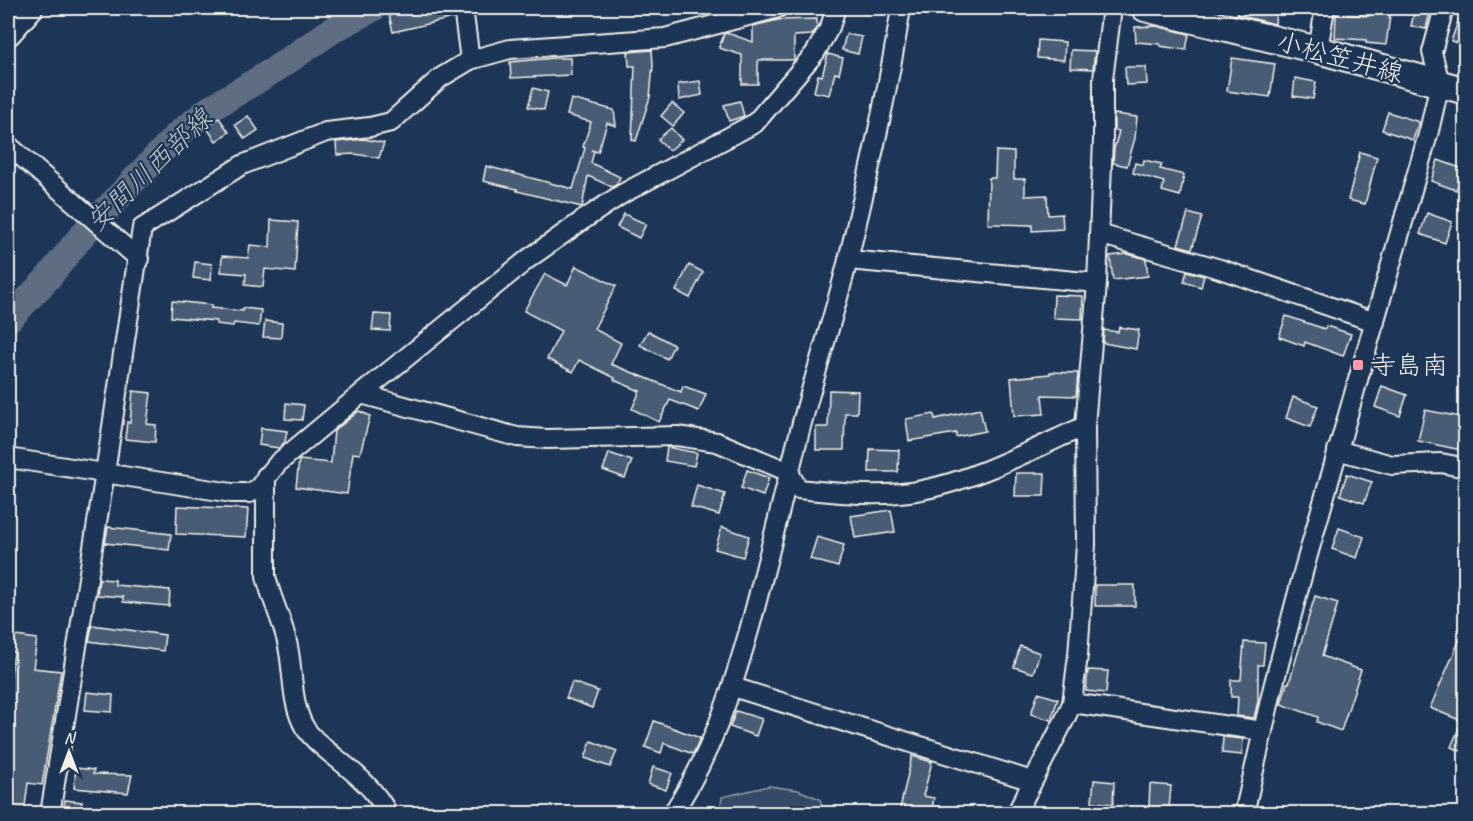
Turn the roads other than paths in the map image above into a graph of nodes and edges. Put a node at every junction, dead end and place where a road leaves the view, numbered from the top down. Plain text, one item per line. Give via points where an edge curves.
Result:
1 (29, 8) edge
2 (463, 8) edge
3 (778, 8) edge
4 (836, 8) edge
5 (902, 8) edge
6 (1112, 8) edge
7 (1145, 8) edge
8 (1325, 8) edge
9 (1444, 8) edge
10 (8, 32) edge
11 (1318, 50) junction
12 (470, 60) junction
13 (1440, 83) junction
14 (1466, 91) edge
15 (8, 145) edge
16 (1099, 234) junction
17 (139, 259) junction
18 (848, 260) junction
19 (1097, 283) junction
20 (1375, 322) junction
21 (361, 394) junction
22 (1085, 426) junction
23 (1337, 450) junction
24 (8, 458) edge
25 (1466, 468) edge
26 (789, 472) junction
27 (105, 473) junction
28 (266, 476) junction
29 (733, 687) junction
30 (1072, 703) junction
31 (1263, 731) junction
32 (1032, 781) junction
33 (50, 813) edge
34 (388, 813) edge
35 (672, 813) edge
36 (1016, 813) edge
37 (1244, 813) edge

1 - 10 main road
2 - 12 street
3 - 12 street via 665,38 510,49
4 - 21 street via 814,53 755,123 622,194 583,220 528,259
5 - 18 street
6 - 16 street via 1103,79
7 - 11 main road, 小松笠井線
8 - 11 street
9 - 13 street via 1432,52
11 - 13 main road, 小松笠井線
12 - 17 street via 440,78 391,122 326,132 242,165 142,228
13 - 14 main road, 小松笠井線
13 - 20 street
15 - 17 street
16 - 19 street
16 - 20 street via 1220,269
17 - 27 street
18 - 19 street
18 - 26 street
19 - 22 street
20 - 23 street
21 - 26 street via 517,437 677,436 717,442
21 - 28 street
22 - 26 street via 965,478 922,490 874,494 798,489
22 - 30 street via 1086,545
23 - 25 street via 1392,465 1442,463
23 - 31 street
24 - 27 street
26 - 29 street
27 - 28 street via 232,493 250,493
27 - 33 street
28 - 34 street via 266,576 288,642 292,682 304,726 318,745 372,790
29 - 32 street
29 - 35 street via 707,754
30 - 31 street
30 - 32 street
31 - 37 street
32 - 36 street

